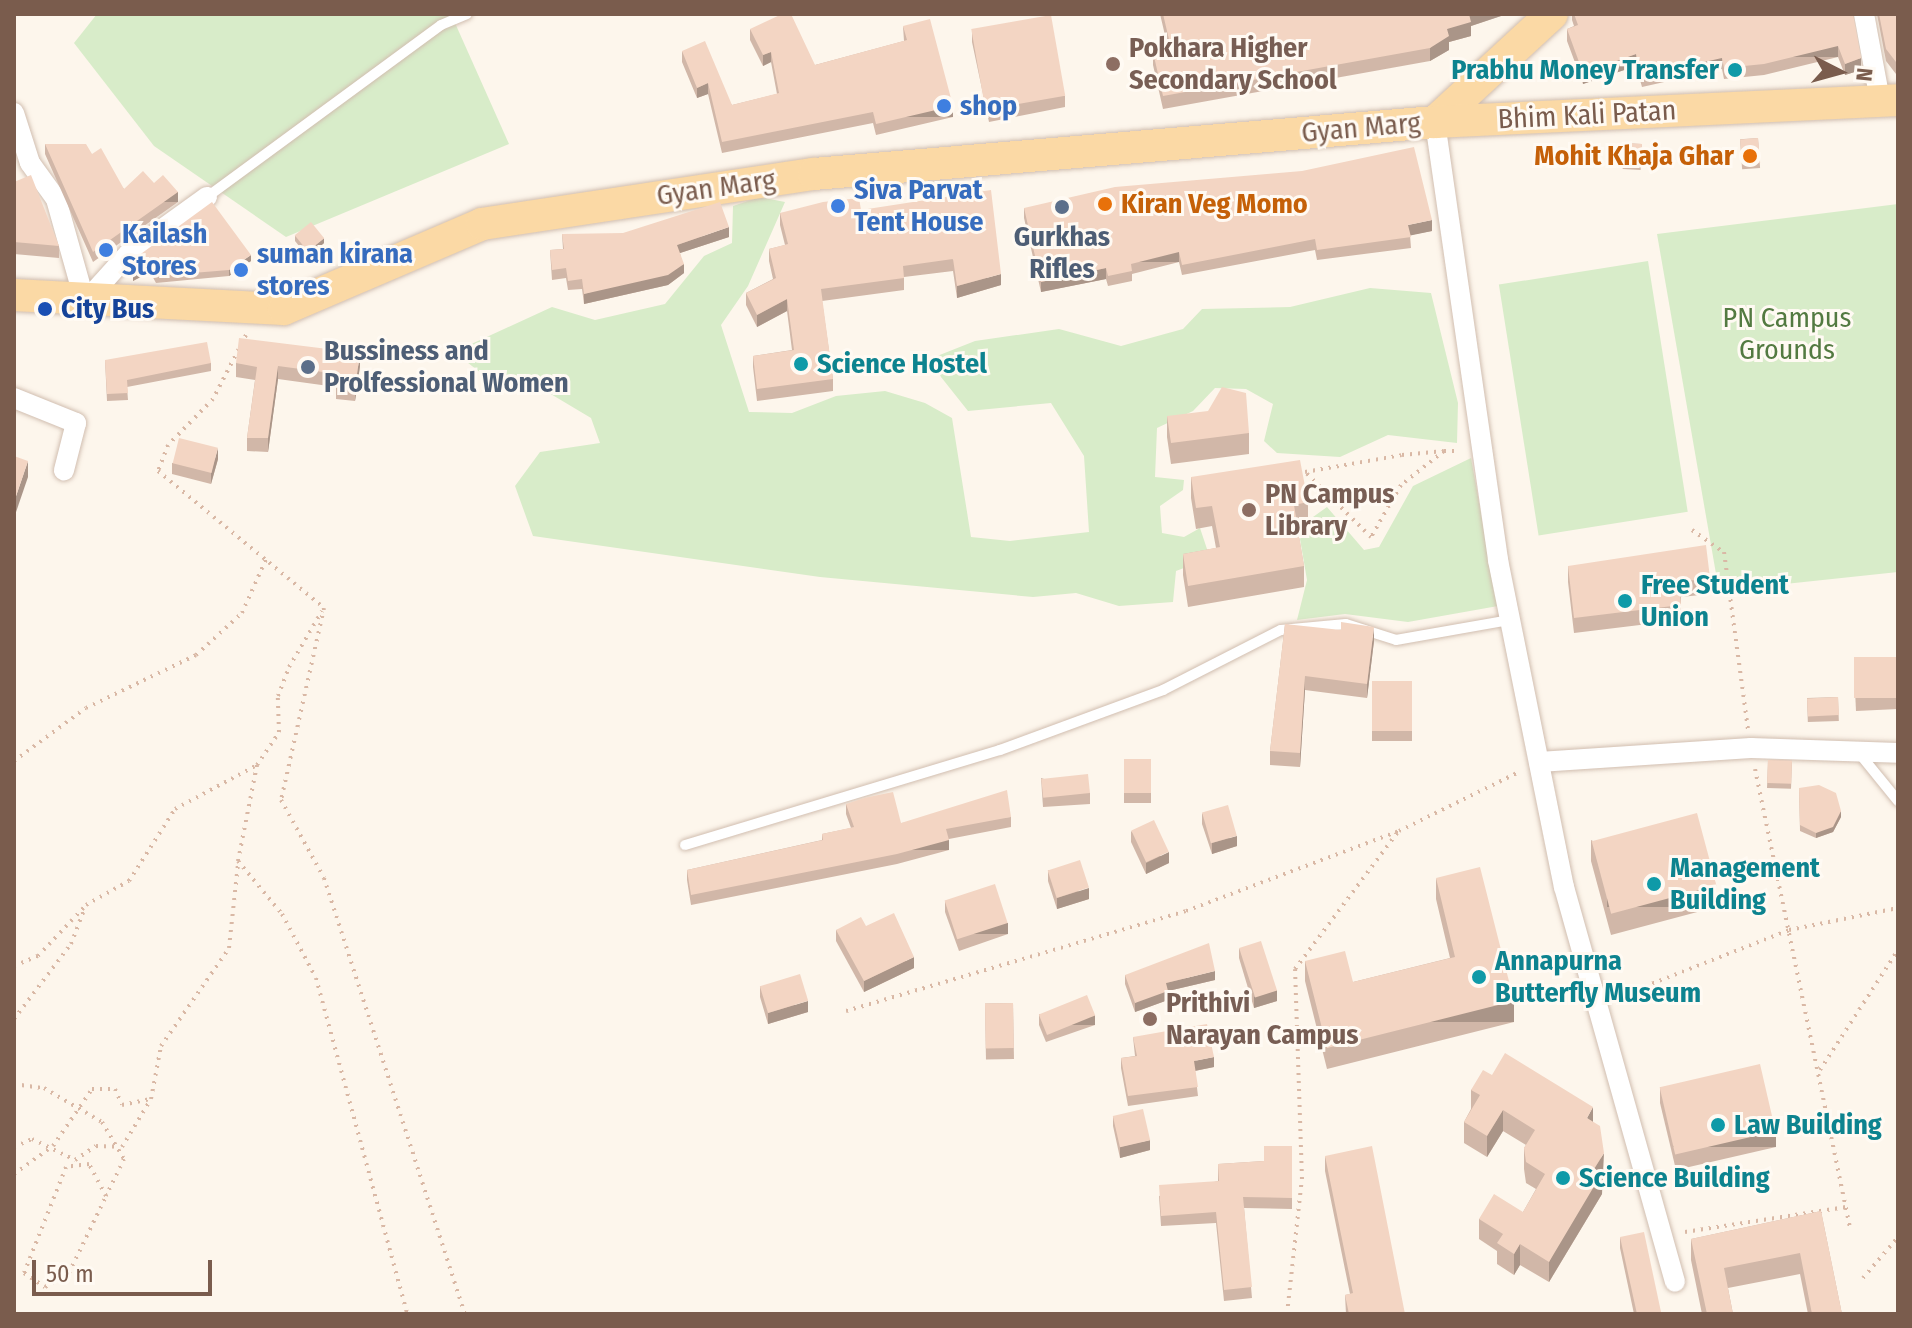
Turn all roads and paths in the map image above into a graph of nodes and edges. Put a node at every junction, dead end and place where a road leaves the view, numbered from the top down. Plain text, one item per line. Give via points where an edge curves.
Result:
1 (467, 14) edge
2 (1552, 14) edge
3 (1864, 14) edge
4 (1889, 94) edge
5 (14, 113) edge
6 (1435, 122) junction
7 (207, 197) joint
8 (14, 295) edge
9 (85, 302) junction
10 (284, 309) junction
11 (14, 398) edge
12 (1482, 450) junction
13 (1444, 451) junction
14 (64, 470) dead end
15 (1692, 530) dead end
16 (266, 559) junction
17 (324, 608) junction
18 (1510, 620) junction
19 (1751, 748) junction
20 (1858, 752) junction
21 (1898, 753) edge
22 (14, 761) edge
23 (1539, 762) junction
24 (257, 765) junction
25 (1898, 801) edge
26 (1399, 831) junction
27 (685, 845) dead end
28 (238, 861) junction
29 (86, 905) junction
30 (1898, 908) edge
31 (1789, 930) junction
32 (1898, 950) edge
33 (14, 966) edge
34 (1597, 1005) junction
35 (846, 1011) dead end
36 (14, 1019) edge
37 (1820, 1070) junction
38 (14, 1084) edge
39 (151, 1099) junction
40 (82, 1109) junction
41 (53, 1146) junction
42 (14, 1147) edge
43 (121, 1148) junction
44 (75, 1160) junction
45 (14, 1174) edge
46 (106, 1196) junction
47 (1846, 1207) junction
48 (1850, 1226) dead end
49 (1663, 1236) junction
50 (1898, 1237) edge
51 (1863, 1278) dead end
52 (1675, 1282) dead end
53 (407, 1314) edge
54 (465, 1314) edge
55 (1287, 1314) edge

1 - 7 lane via 441,25
2 - 6 main road, Bhim Kali Patan
3 - 4 street
4 - 6 main road, Bhim Kali Patan
5 - 9 street via 30,163 56,199
6 - 10 main road, Gyan Marg via 814,174 482,224
6 - 12 street
7 - 9 street via 129,253
8 - 9 main road, Gyan Marg
9 - 10 main road, Gyan Marg
10 - 16 path via 237,341 213,399 168,445 158,471
11 - 14 street via 76,423
12 - 13 path
12 - 18 street
13 - 13 path via 1354,468 1305,472 1371,537 1401,485
15 - 19 path via 1724,552
16 - 17 path
16 - 22 path via 242,613 196,655 86,708
17 - 24 path via 289,667 278,696 279,732
17 - 54 path via 281,800 324,878
18 - 23 street
18 - 27 lane via 1396,640 1346,624 1281,630 1163,690 1000,750
19 - 20 street
19 - 23 street
19 - 31 path
20 - 21 street
20 - 25 lane
23 - 26 path
23 - 34 street
24 - 28 path
24 - 29 path via 175,809 129,881
26 - 35 path via 1186,911
26 - 55 path via 1295,969 1302,1179
28 - 39 path via 229,948 161,1046
28 - 53 path via 282,914 316,978
29 - 33 path via 38,956
29 - 36 path via 71,944
30 - 31 path
31 - 34 path
31 - 37 path
32 - 37 path
34 - 49 street
37 - 47 path
38 - 40 path via 44,1088
39 - 40 path via 122,1105 115,1089 92,1089
39 - 43 path
40 - 41 path
40 - 43 path
41 - 42 path via 32,1139
41 - 44 path
41 - 45 path
43 - 44 path via 102,1144
43 - 46 path via 123,1168
44 - 46 path via 100,1173
44 - 46 path via 52,1193 24,1273 45,1287 69,1273
47 - 48 path
47 - 49 path
49 - 52 street
50 - 51 path

